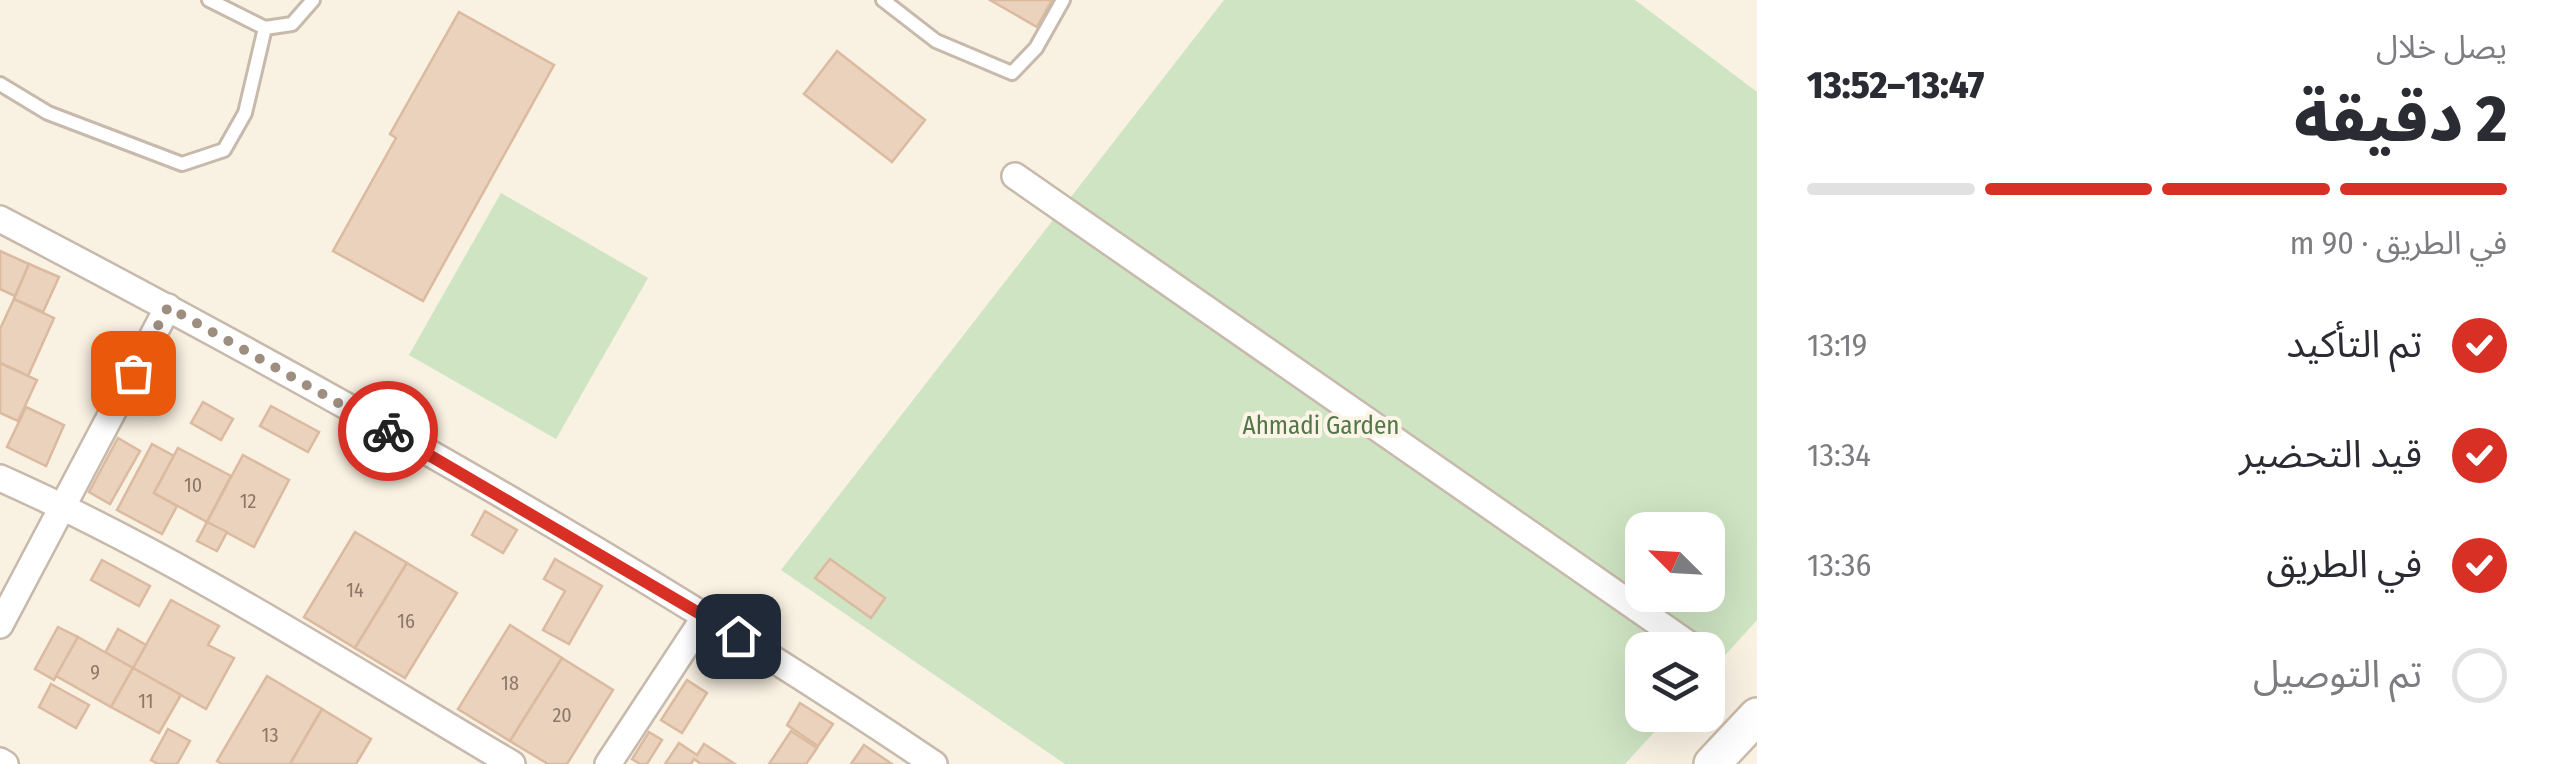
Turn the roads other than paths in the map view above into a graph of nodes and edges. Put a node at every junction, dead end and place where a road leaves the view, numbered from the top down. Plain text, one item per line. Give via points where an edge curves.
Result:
1 (209, 0) edge
2 (313, 0) edge
3 (883, 0) edge
4 (1063, 0) edge
5 (265, 28) junction
6 (0, 84) edge
7 (1015, 176) dead end
8 (0, 219) edge
9 (168, 307) junction
10 (0, 478) edge
11 (63, 506) junction
12 (706, 615) junction
13 (0, 625) edge
14 (1671, 632) edge
15 (1757, 716) edge
16 (931, 763) edge
17 (512, 764) edge
18 (608, 764) edge
19 (1712, 764) edge

1 - 5 lane
2 - 5 lane via 292,24
3 - 4 lane via 936,41 1012,73 1036,48
5 - 6 lane via 245,113 224,150 182,164 48,113
7 - 14 street
8 - 9 street
9 - 11 street
9 - 12 street
10 - 11 street
11 - 13 street
11 - 17 street
12 - 16 street
12 - 18 street
15 - 19 main road

